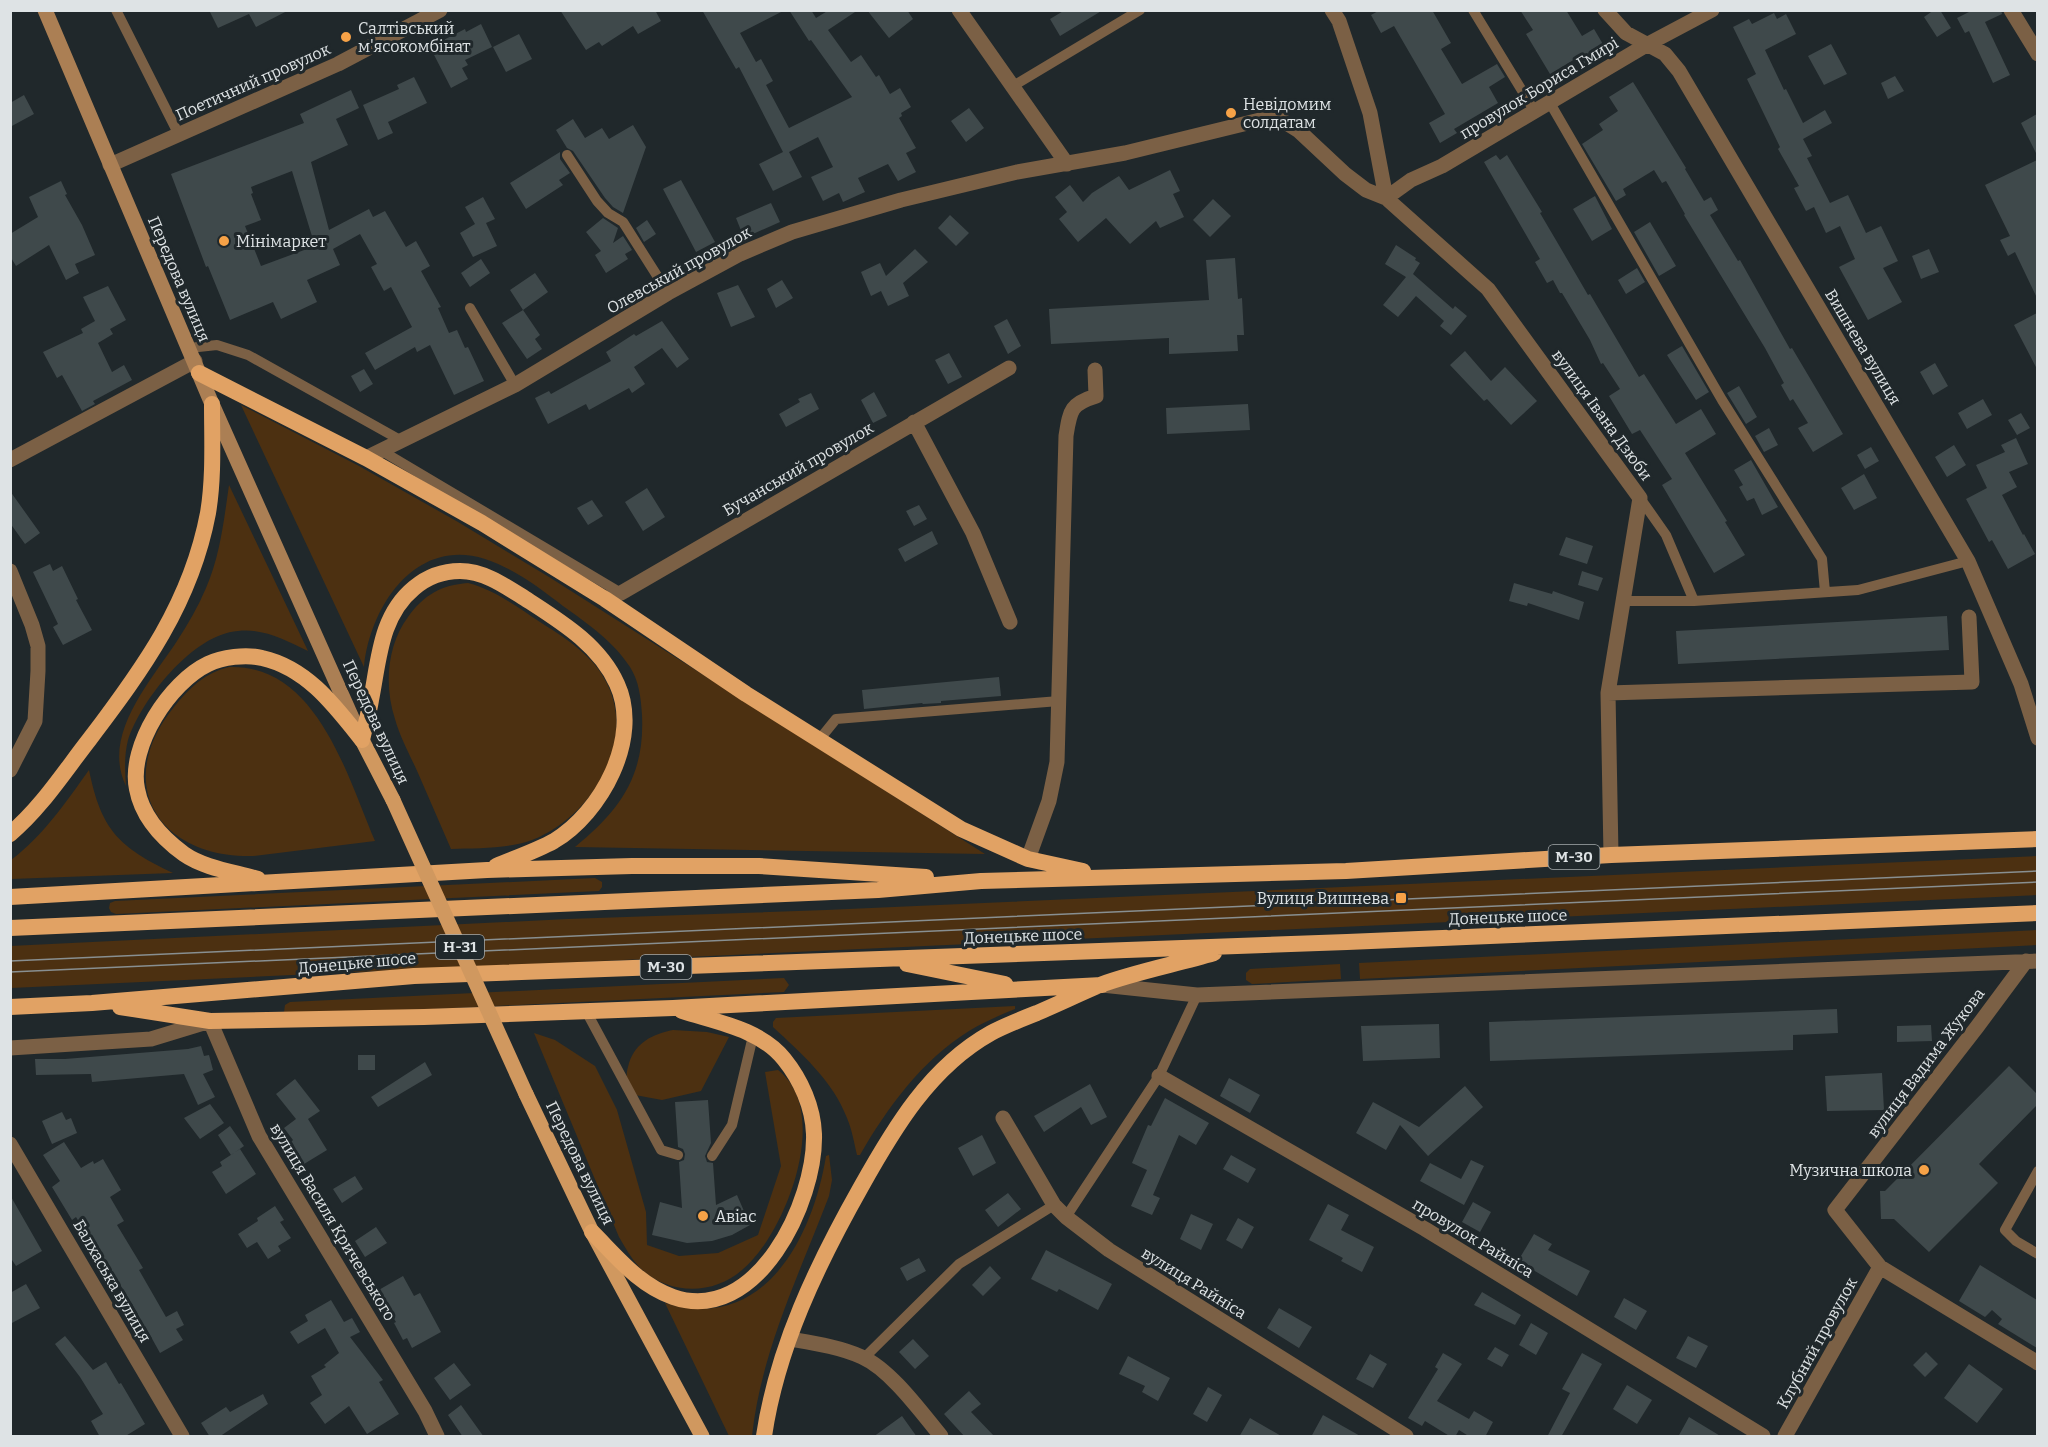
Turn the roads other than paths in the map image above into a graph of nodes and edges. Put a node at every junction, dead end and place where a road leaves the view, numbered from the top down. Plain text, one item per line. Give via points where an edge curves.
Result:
1 (45, 10) edge
2 (116, 10) edge
3 (440, 10) edge
4 (958, 10) edge
5 (1140, 10) edge
6 (1332, 10) edge
7 (1473, 10) edge
8 (1605, 10) edge
9 (1712, 10) edge
10 (2011, 10) edge
11 (1648, 44) junction
12 (2037, 54) edge
13 (1013, 86) junction
14 (1550, 103) junction
15 (1534, 112) junction
16 (179, 135) junction
17 (567, 155) dead end
18 (1067, 164) junction
19 (110, 165) junction
20 (1386, 198) junction
21 (668, 293) junction
22 (470, 308) dead end
23 (194, 360) junction
24 (1009, 368) dead end
25 (1095, 370) dead end
26 (515, 385) junction
27 (212, 404) junction
28 (914, 422) junction
29 (402, 441) junction
30 (382, 451) junction
31 (366, 458) junction
32 (10, 460) edge
33 (1640, 498) junction
34 (1968, 561) junction
35 (10, 571) edge
36 (1825, 592) junction
37 (621, 593) junction
38 (605, 599) junction
39 (1694, 600) junction
40 (1622, 601) junction
41 (1970, 617) dead end
42 (1010, 622) dead end
43 (1608, 693) junction
44 (1059, 701) junction
45 (2037, 738) edge
46 (362, 740) junction
47 (819, 740) junction
48 (10, 770) edge
49 (10, 834) edge
50 (2037, 839) edge
51 (1611, 855) junction
52 (1028, 859) junction
53 (487, 870) junction
54 (1111, 876) junction
55 (981, 881) junction
56 (273, 883) junction
57 (10, 897) edge
58 (2037, 913) edge
59 (10, 928) edge
60 (1241, 946) junction
61 (880, 958) junction
62 (2031, 961) edge
63 (1102, 985) junction
64 (1030, 989) junction
65 (1197, 995) junction
66 (92, 1003) junction
67 (10, 1007) edge
68 (673, 1008) junction
69 (586, 1011) junction
70 (210, 1021) junction
71 (753, 1036) junction
72 (10, 1048) edge
73 (1159, 1076) junction
74 (1003, 1118) dead end
75 (10, 1144) edge
76 (678, 1155) dead end
77 (712, 1156) dead end
78 (2037, 1171) edge
79 (1054, 1205) junction
80 (1066, 1217) junction
81 (592, 1232) junction
82 (2037, 1254) edge
83 (1880, 1267) junction
84 (790, 1338) junction
85 (864, 1358) junction
86 (2037, 1363) edge
87 (182, 1437) edge
88 (437, 1437) edge
89 (702, 1437) edge
90 (764, 1437) edge
91 (941, 1437) edge
92 (1406, 1437) edge
93 (1763, 1437) edge
94 (1785, 1437) edge

1 - 19 main road, Передова вулиця / Н-31
2 - 16 lane
3 - 16 street, Поетичний провулок via 338,64
4 - 13 street
5 - 13 lane
6 - 20 street via 1370,113
7 - 15 lane
8 - 11 street, Вишнева вулиця via 1626,33
9 - 11 street, провулок Бориса Гмирі
10 - 12 street
11 - 14 street, провулок Бориса Гмирі
11 - 34 street, Вишнева вулиця via 1665,54 1679,71
13 - 18 street
14 - 15 street, провулок Бориса Гмирі
14 - 36 lane via 1722,400 1822,559
15 - 20 street, провулок Бориса Гмирі
16 - 19 street, Поетичний провулок
17 - 21 lane via 597,201 623,222
18 - 20 street, вулиця Івана Дзюби via 1264,119 1283,122 1299,131 1366,190
18 - 21 street, Олевський провулок via 901,200 792,232 740,254
19 - 23 main road, Передова вулиця / Н-31
20 - 33 street, вулиця Івана Дзюби via 1488,289
21 - 26 street, Олевський провулок
22 - 26 lane
23 - 27 main road, Передова вулиця / Н-31
23 - 29 lane via 217,345 228,347
23 - 31 highway
23 - 32 street
24 - 28 street, Бучанський провулок
25 - 44 street via 1096,396 1080,401 1070,412 1066,436
26 - 29 street, Олевський провулок
27 - 46 main road, Передова вулиця / Н-31
27 - 49 highway via 208,512 188,582 171,622 107,717 46,796
28 - 37 street, Бучанський провулок
28 - 42 street via 973,533
29 - 30 street, Олевський провулок
30 - 31 street, Олевський провулок
30 - 37 lane
31 - 38 highway
33 - 39 lane via 1666,535
33 - 40 street, вулиця Івана Дзюби
34 - 36 lane via 1858,590
34 - 45 street, Вишнева вулиця via 2021,684
35 - 48 street via 38,646 38,671 35,721
36 - 39 lane
37 - 38 street, Бучанський провулок
38 - 47 highway
39 - 40 lane
40 - 43 street, вулиця Івана Дзюби
41 - 43 street via 1972,682
43 - 51 street, вулиця Івана Дзюби
44 - 47 lane via 836,719
44 - 52 street via 1057,762 1049,801
46 - 53 highway via 376,660 389,621 413,588 443,572 461,571 498,581 561,622 598,655 618,686 622,704 622,748 615,769 593,806 556,840
46 - 56 highway via 318,688 301,675 261,657 208,664 191,675 161,708 138,760 136,788 143,809 158,831 186,855
46 - 81 main road, Передова вулиця / Н-31, bridge
47 - 52 highway via 962,829
50 - 51 highway, М-30
51 - 54 highway, М-30 via 1346,871
52 - 54 highway
53 - 55 highway via 759,866
53 - 56 highway
54 - 55 highway, М-30
55 - 59 highway, М-30 via 866,890
56 - 57 highway
58 - 60 highway, Донецьке шосе / М-30
60 - 61 highway, Донецьке шосе / М-30
60 - 63 highway
61 - 64 highway
61 - 66 highway, Донецьке шосе / М-30 via 414,976
62 - 65 street
62 - 83 street, вулиця Вадима Жукова via 1835,1210
63 - 64 highway
63 - 65 street
63 - 84 highway via 991,1033 936,1076 888,1139 840,1224
64 - 68 highway
65 - 73 lane
66 - 67 highway, Донецьке шосе / М-30
66 - 70 highway
68 - 69 highway
68 - 71 highway
69 - 70 highway
69 - 76 lane via 661,1150
70 - 72 street via 151,1039
70 - 88 street, вулиця Василя Кричевського via 260,1136
71 - 77 lane via 732,1125
71 - 81 highway via 783,1057 797,1078 807,1098 814,1133 808,1184 772,1258 749,1281 723,1296 702,1300 675,1298 636,1276
73 - 80 lane
73 - 93 street, провулок Райніса via 1425,1229
74 - 79 street, вулиця Райніса
75 - 87 street, Балхаська вулиця
78 - 82 lane via 2005,1230
79 - 80 street, вулиця Райніса
79 - 85 lane via 959,1264
80 - 92 street, вулиця Райніса via 1109,1250
81 - 89 main road, Передова вулиця / Н-31
83 - 86 street, вулиця Вадима Жукова
83 - 94 street, Клубний провулок
84 - 85 street
84 - 90 highway via 773,1390
85 - 91 street via 889,1377

